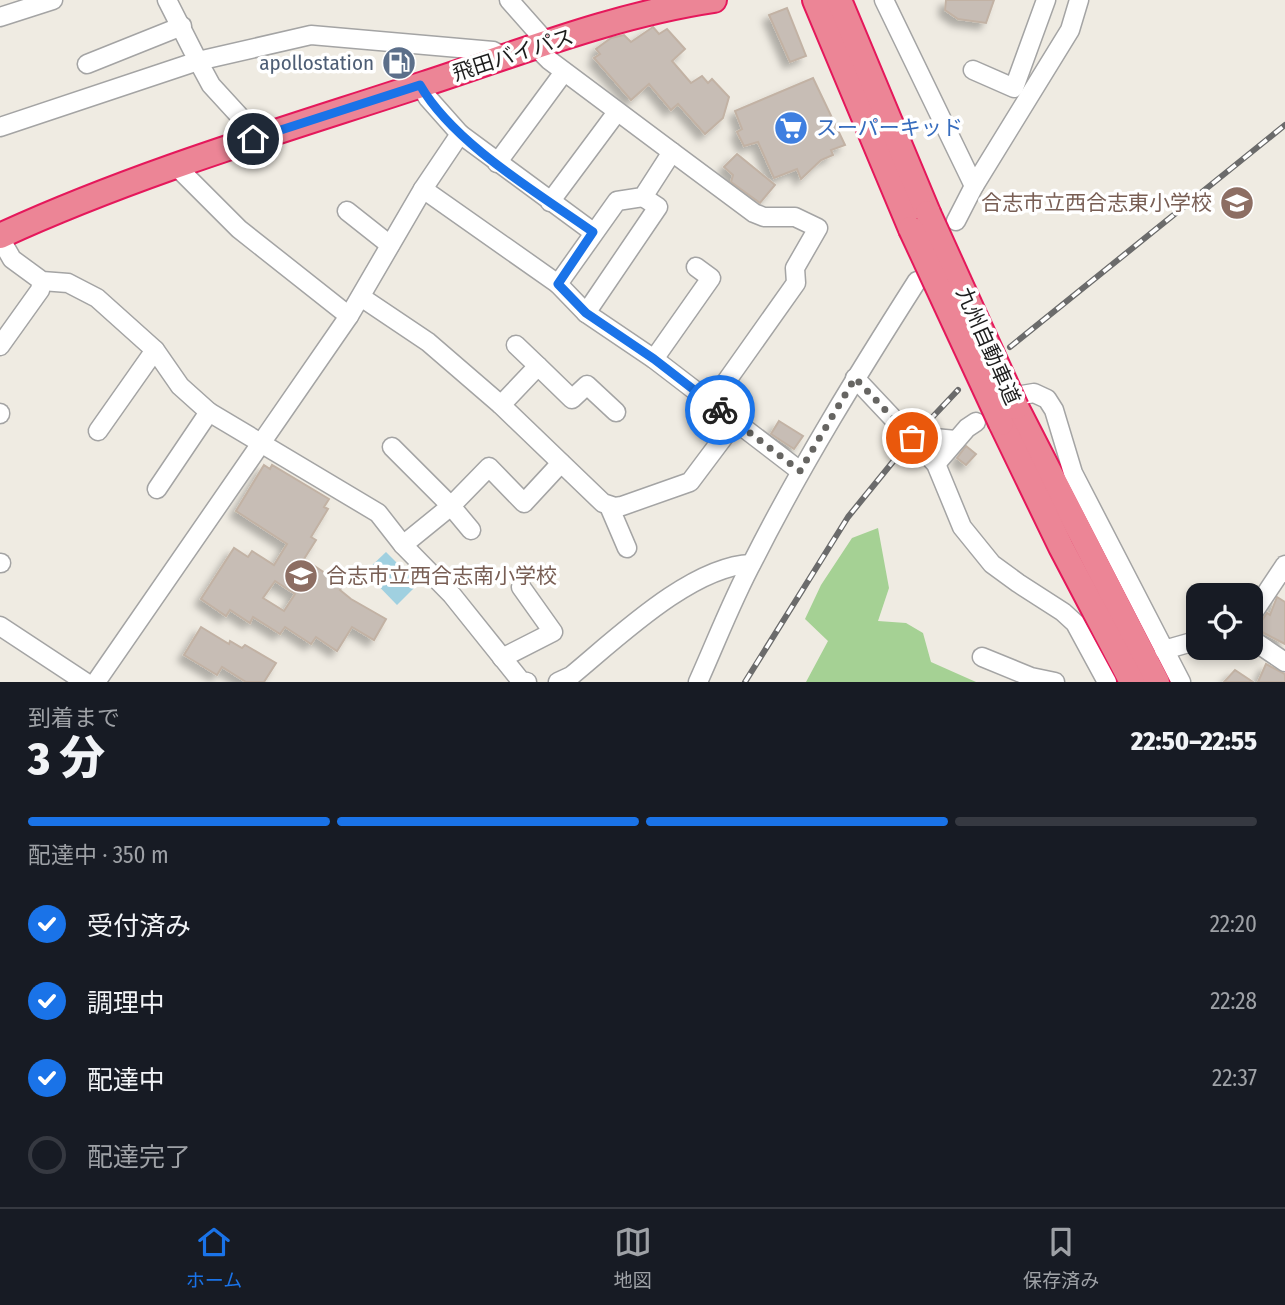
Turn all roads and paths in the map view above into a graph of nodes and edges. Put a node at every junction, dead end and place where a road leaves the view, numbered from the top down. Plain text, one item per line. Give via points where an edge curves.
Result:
1 (53, 0) edge
2 (167, 0) edge
3 (509, 0) edge
4 (714, 0) edge
5 (815, 0) edge
6 (839, 0) edge
7 (884, 0) edge
8 (1046, 0) edge
9 (1079, 0) edge
10 (0, 17) edge
11 (181, 26) junction
12 (542, 45) junction
13 (505, 57) junction
14 (198, 61) junction
15 (88, 64) dead end
16 (973, 70) dead end
17 (565, 72) junction
18 (420, 85) junction
19 (1014, 88) junction
20 (1030, 98) junction
21 (617, 112) junction
22 (0, 127) edge
23 (460, 134) junction
24 (253, 139) junction
25 (672, 152) junction
26 (497, 163) junction
27 (175, 165) junction
28 (974, 186) junction
29 (423, 189) junction
30 (643, 197) junction
31 (550, 202) junction
32 (347, 211) dead end
33 (920, 221) junction
34 (956, 221) dead end
35 (593, 232) junction
36 (0, 237) edge
37 (390, 245) junction
38 (696, 267) dead end
39 (42, 281) junction
40 (917, 281) dead end
41 (558, 284) junction
42 (361, 297) junction
43 (586, 313) junction
44 (349, 316) junction
45 (516, 345) dead end
46 (0, 346) edge
47 (155, 351) junction
48 (654, 359) junction
49 (538, 366) junction
50 (855, 378) junction
51 (711, 403) junction
52 (501, 405) junction
53 (1013, 408) junction
54 (209, 412) junction
55 (616, 412) dead end
56 (735, 422) junction
57 (976, 422) dead end
58 (98, 431) dead end
59 (920, 440) junction
60 (956, 440) junction
61 (261, 444) junction
62 (392, 447) dead end
63 (934, 462) junction
64 (562, 463) junction
65 (800, 471) junction
66 (157, 489) dead end
67 (451, 506) junction
68 (609, 506) junction
69 (471, 530) dead end
70 (403, 545) junction
71 (627, 548) dead end
72 (751, 564) junction
73 (1285, 565) edge
74 (521, 587) dead end
75 (1277, 592) edge
76 (1263, 604) edge
77 (0, 626) edge
78 (1186, 644) edge
79 (1263, 647) edge
80 (1164, 650) junction
81 (502, 657) junction
82 (982, 657) dead end
83 (1285, 662) edge
84 (85, 682) edge
85 (96, 682) edge
86 (522, 682) edge
87 (558, 682) edge
88 (698, 682) edge
89 (1055, 682) edge
90 (1107, 682) edge
91 (1132, 682) edge
92 (1157, 682) edge
93 (1181, 682) edge

1 - 10 street
2 - 11 street
3 - 12 street
4 - 12 highway, 飛田バイパス via 647,13
5 - 33 highway, 九州自動車道
6 - 33 highway, 九州自動車道
7 - 28 street
8 - 19 street
9 - 20 street via 1070,30
11 - 14 street
11 - 15 street
12 - 13 highway, 飛田バイパス
12 - 17 street
13 - 14 street via 494,51 311,35
13 - 18 highway, 飛田バイパス
14 - 22 street
14 - 24 street
16 - 19 street
17 - 21 street
17 - 26 street
18 - 23 street
18 - 24 highway, 飛田バイパス
19 - 20 street
20 - 28 street
21 - 25 street
21 - 31 street
23 - 26 street
23 - 29 street
24 - 27 highway, 飛田バイパス
25 - 30 street
25 - 51 street via 754,213 764,218 795,217 818,228 795,268 796,283
26 - 31 street
27 - 36 highway, 飛田バイパス
27 - 44 street via 239,229
28 - 34 street
29 - 37 street
29 - 41 street
30 - 35 street via 617,201
30 - 43 street via 658,207
31 - 35 street
32 - 37 street
33 - 53 highway, 九州自動車道, bridge
35 - 41 street
36 - 39 street via 12,259
37 - 42 street
38 - 48 street via 711,278
39 - 46 street
39 - 47 street via 68,283 97,298
40 - 50 street
41 - 43 street
42 - 44 street
42 - 52 street via 428,342
43 - 48 street
44 - 61 street
45 - 49 street
47 - 54 street via 180,386
47 - 58 street
48 - 51 street
49 - 52 street
49 - 55 street via 572,399 587,385
50 - 59 street
50 - 65 street
51 - 56 street
52 - 64 street
53 - 80 street via 1034,393 1047,399 1054,410 1073,473
53 - 91 highway, 九州自動車道 via 1061,547
53 - 92 highway, 九州自動車道
54 - 61 street
54 - 66 street
56 - 65 street
56 - 68 street via 690,482 622,506
57 - 60 street
59 - 60 street
59 - 63 street
60 - 63 street
61 - 70 street via 378,513
61 - 85 street
62 - 67 street
63 - 90 street via 962,527 992,564 1075,623
64 - 67 street via 524,503 489,467
64 - 68 street
65 - 72 street
67 - 69 street
67 - 70 street
68 - 71 street
70 - 81 street
72 - 87 street via 739,564 690,584
72 - 88 street
73 - 75 street
74 - 81 street via 553,632
75 - 76 street
77 - 84 street
78 - 80 street
79 - 83 street
80 - 93 street
81 - 86 street
82 - 89 street

